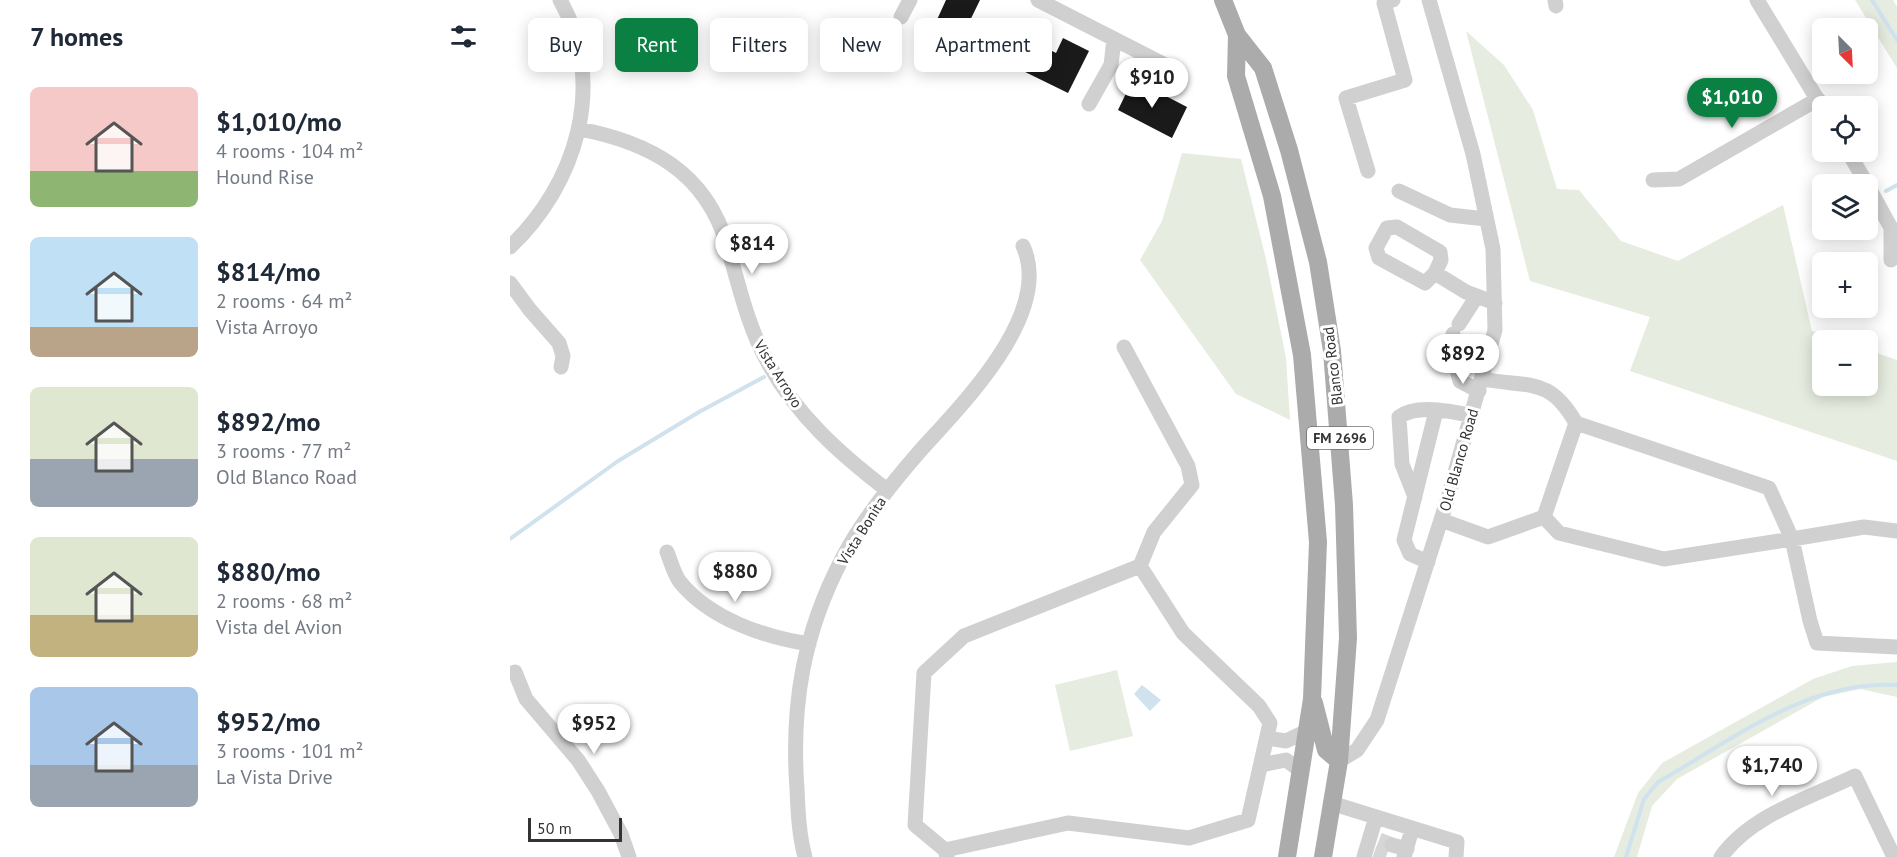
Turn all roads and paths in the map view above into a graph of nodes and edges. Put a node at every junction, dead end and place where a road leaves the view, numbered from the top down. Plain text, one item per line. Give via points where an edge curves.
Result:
1 (560, 0) edge
2 (910, 0) edge
3 (1038, 0) edge
4 (1223, 0) edge
5 (1429, 0) edge
6 (1757, 0) edge
7 (1387, 1) edge
8 (902, 17) dead end
9 (1237, 35) junction
10 (1114, 39) junction
11 (1165, 65) dead end
12 (1816, 96) edge
13 (1089, 104) dead end
14 (1812, 107) edge
15 (579, 129) junction
16 (1368, 171) dead end
17 (1653, 180) dead end
18 (1399, 191) dead end
19 (1878, 205) edge
20 (1486, 219) junction
21 (1023, 246) dead end
22 (510, 247) edge
23 (1891, 260) dead end
24 (1436, 273) dead end
25 (510, 283) edge
26 (1477, 296) junction
27 (1495, 303) junction
28 (1124, 347) dead end
29 (561, 367) dead end
30 (1480, 385) junction
31 (1436, 411) junction
32 (1472, 416) junction
33 (1576, 423) junction
34 (887, 490) junction
35 (1415, 497) junction
36 (1544, 517) junction
37 (1442, 520) junction
38 (1897, 531) edge
39 (1792, 539) junction
40 (667, 552) dead end
41 (1428, 562) junction
42 (1140, 566) junction
43 (808, 644) junction
44 (1897, 647) edge
45 (515, 672) dead end
46 (1312, 699) junction
47 (1307, 731) junction
48 (1267, 738) junction
49 (1339, 761) junction
50 (1261, 765) junction
51 (1301, 771) junction
52 (1331, 803) junction
53 (1376, 818) junction
54 (1412, 830) junction
55 (1382, 849) edge
56 (946, 853) edge
57 (629, 857) edge
58 (805, 857) edge
59 (1287, 857) edge
60 (1323, 857) edge
61 (1456, 857) edge
62 (1721, 857) edge
63 (1894, 857) edge

1 - 15 street via 576,40 581,69
2 - 8 street
3 - 10 street
4 - 9 main road, Blanco Road / FM 2696
5 - 20 street, Old Blanco Road via 1473,154
6 - 12 street
7 - 16 street via 1405,80 1346,98
9 - 46 main road, Blanco Road / FM 2696 via 1236,76 1272,196 1302,355 1318,542
9 - 49 main road, Blanco Road / FM 2696 via 1263,68 1289,150 1318,262 1332,351 1340,429 1347,606
10 - 11 street
10 - 13 street via 1112,65
14 - 17 street via 1679,179
15 - 22 street via 553,198
15 - 34 street, Vista Arroyo via 645,147 696,186 722,229 756,339 787,394 834,448
18 - 20 street via 1450,215
19 - 23 street via 1891,228
20 - 27 street, Old Blanco Road via 1493,249
21 - 34 street, Vista Bonita via 1029,259 1030,281 1021,312 996,361 980,385
24 - 26 street
25 - 29 street via 559,343
26 - 27 street
26 - 30 street via 1456,329 1452,351 1460,381
27 - 30 street, Old Blanco Road via 1495,330
28 - 42 street via 1188,466 1192,485 1154,532
30 - 32 street, Old Blanco Road
30 - 33 street via 1551,391 1563,401
31 - 32 street
31 - 35 street
31 - 35 street via 1409,412 1399,417 1402,464
32 - 37 street, Old Blanco Road
33 - 36 street
33 - 39 street via 1769,488
34 - 43 street, Vista Bonita via 844,556
35 - 41 street via 1404,540 1410,554
36 - 37 street via 1488,537
36 - 39 street via 1559,533 1664,560
37 - 41 street, Old Blanco Road
38 - 39 street via 1864,527
39 - 44 street via 1817,643
40 - 43 street via 678,580 714,610 758,632
41 - 49 street, Old Blanco Road via 1377,720 1357,750
42 - 48 street via 1183,633 1259,706 1270,723
42 - 56 street via 964,636 924,673 915,825
43 - 58 street, Vista Bonita via 800,673 794,727
45 - 57 street via 526,699 550,724 598,791
46 - 47 main road, Blanco Road / FM 2696
46 - 49 main road via 1321,722 1322,741
47 - 48 street via 1286,741
47 - 51 main road, Blanco Road / FM 2696
48 - 50 street
49 - 52 main road, Blanco Road / FM 2696
50 - 51 street via 1286,760
50 - 56 street via 1248,820 1189,838 1068,823
51 - 59 main road, Blanco Road / FM 2696
52 - 53 street
52 - 60 main road, Blanco Road / FM 2696
53 - 54 street
53 - 55 street
54 - 55 street
54 - 61 street via 1457,842
62 - 63 street via 1737,838 1763,820 1855,776

